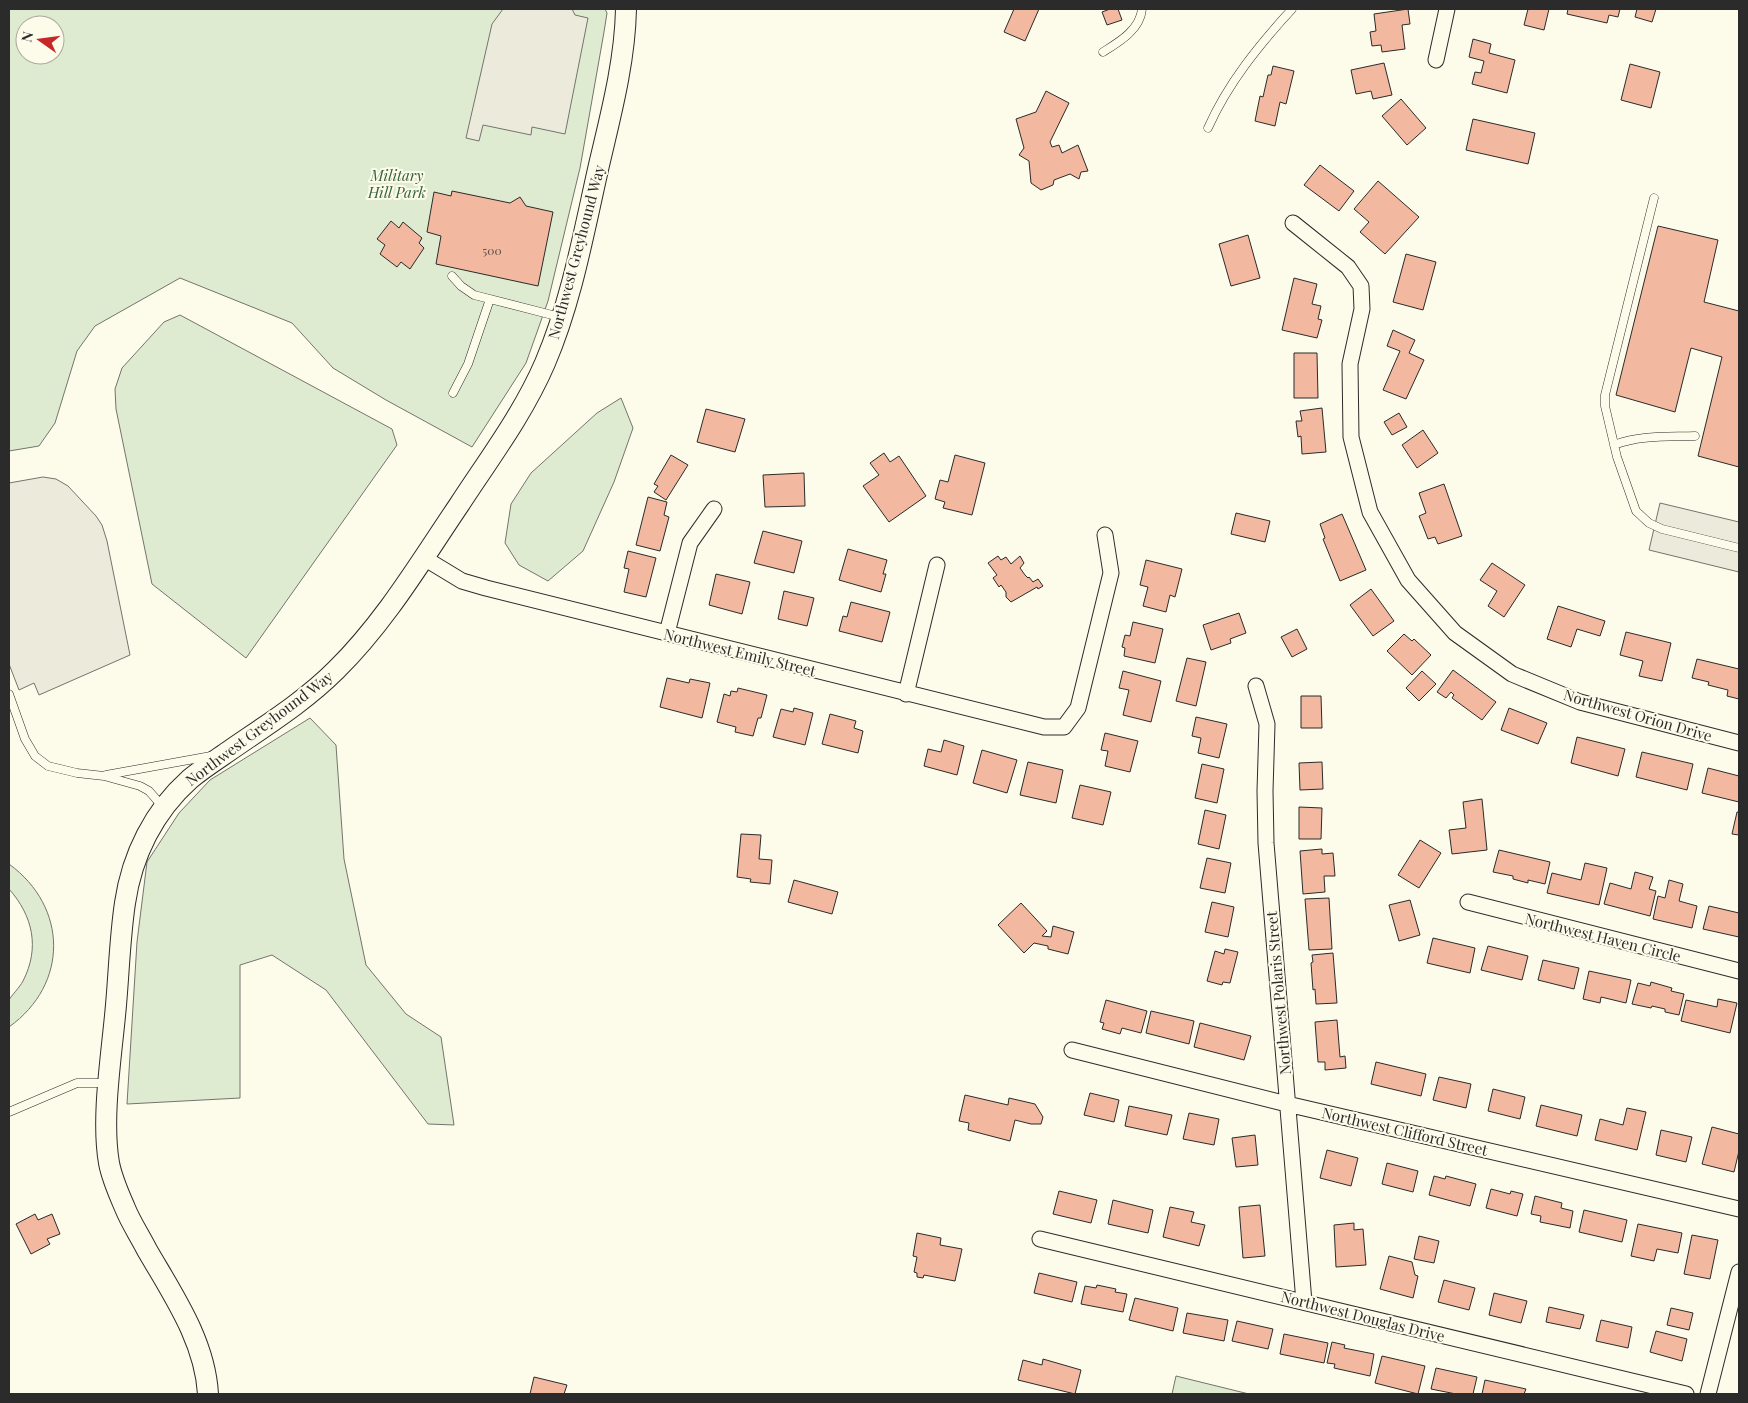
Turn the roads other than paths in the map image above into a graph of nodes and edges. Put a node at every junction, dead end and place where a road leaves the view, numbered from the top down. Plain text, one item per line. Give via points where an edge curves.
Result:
1 (626, 9) edge
2 (1142, 9) edge
3 (1292, 9) edge
4 (1447, 9) edge
5 (1103, 52) dead end
6 (1436, 60) dead end
7 (1208, 128) dead end
8 (1654, 198) dead end
9 (1293, 223) dead end
10 (452, 276) dead end
11 (490, 299) junction
12 (562, 317) junction
13 (453, 393) dead end
14 (1695, 436) dead end
15 (1614, 445) junction
16 (714, 509) dead end
17 (1105, 535) dead end
18 (1739, 548) edge
19 (424, 558) junction
20 (937, 565) dead end
21 (667, 633) junction
22 (1256, 686) dead end
23 (9, 694) edge
24 (906, 694) junction
25 (1739, 743) edge
26 (225, 754) junction
27 (104, 776) junction
28 (163, 808) junction
29 (1468, 902) dead end
30 (1739, 971) edge
31 (1072, 1050) dead end
32 (109, 1083) junction
33 (1287, 1104) junction
34 (9, 1112) edge
35 (1739, 1209) edge
36 (1040, 1240) dead end
37 (1739, 1272) edge
38 (1304, 1302) junction
39 (208, 1394) edge
40 (1686, 1394) edge
41 (1708, 1394) edge

1 - 12 street, Northwest Greyhound Way via 603,148
2 - 5 lane via 1142,15 1127,37
3 - 7 lane via 1238,74
4 - 6 street
8 - 15 lane via 1605,394
9 - 25 street, Northwest Orion Drive via 1348,267 1361,286 1362,309 1350,364 1352,436 1370,512 1408,580 1455,633 1512,674 1580,702
10 - 11 lane via 474,295
11 - 12 lane
11 - 13 lane via 468,364
12 - 19 street, Northwest Greyhound Way via 546,362 514,423
14 - 15 lane via 1646,437
15 - 18 lane via 1636,511 1649,523
16 - 21 street via 690,543
17 - 24 street, Northwest Emily Street via 1112,573 1078,708 1064,727 1044,727
19 - 21 street, Northwest Emily Street via 462,581
19 - 26 street, Northwest Greyhound Way via 336,671
20 - 24 street
21 - 24 street, Northwest Emily Street
22 - 33 street, Northwest Polaris Street via 1267,724 1266,843
23 - 27 lane via 25,739 35,756 48,766
26 - 27 lane
26 - 28 street, Northwest Greyhound Way via 191,778
27 - 28 lane via 140,786 149,791
28 - 32 street, Northwest Greyhound Way via 144,840 125,901
29 - 30 street, Northwest Haven Circle
31 - 33 street, Northwest Clifford Street
32 - 34 lane via 77,1083
32 - 39 street, Northwest Greyhound Way via 107,1147 115,1184 127,1214 185,1315 202,1362
33 - 35 street, Northwest Clifford Street
33 - 38 street, Northwest Polaris Street
36 - 38 street, Northwest Douglas Drive
37 - 41 street
38 - 40 street, Northwest Douglas Drive

